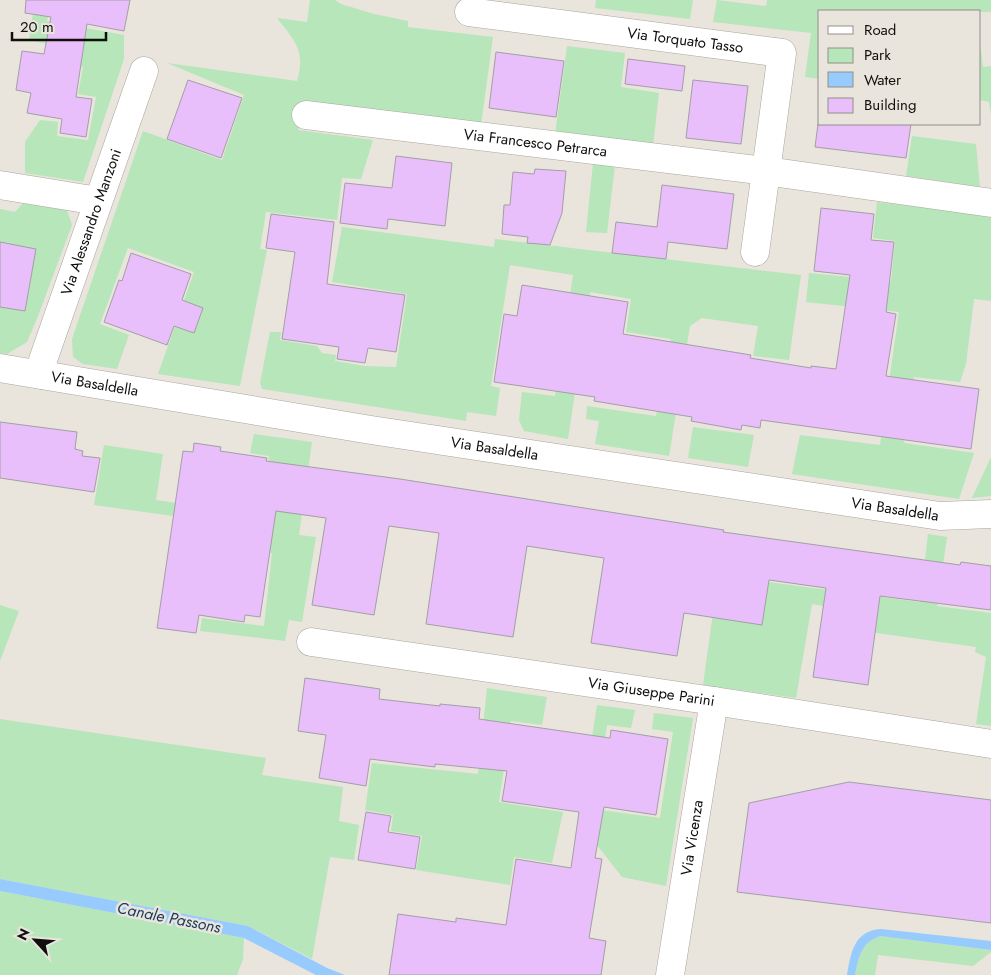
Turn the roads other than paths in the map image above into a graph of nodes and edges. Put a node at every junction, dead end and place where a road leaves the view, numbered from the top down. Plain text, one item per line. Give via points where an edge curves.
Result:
1 (469, 12) dead end
2 (144, 71) dead end
3 (306, 115) dead end
4 (766, 171) junction
5 (0, 185) edge
6 (98, 201) junction
7 (991, 203) edge
8 (755, 252) dead end
9 (0, 368) edge
10 (42, 375) junction
11 (991, 514) edge
12 (311, 642) dead end
13 (714, 701) junction
14 (991, 744) edge
15 (670, 975) edge

1 - 4 street, Via Torquato Tasso via 782,53
2 - 6 street, Via Alessandro Manzoni
3 - 4 street, Via Francesco Petrarca
4 - 7 street, Via Francesco Petrarca
4 - 8 street
5 - 6 street
6 - 10 street, Via Alessandro Manzoni via 43,360
9 - 10 street, Via Basaldella
10 - 11 street, Via Basaldella via 371,430 940,516
12 - 13 street, Via Giuseppe Parini
13 - 14 street, Via Giuseppe Parini
13 - 15 street, Via Vicenza

